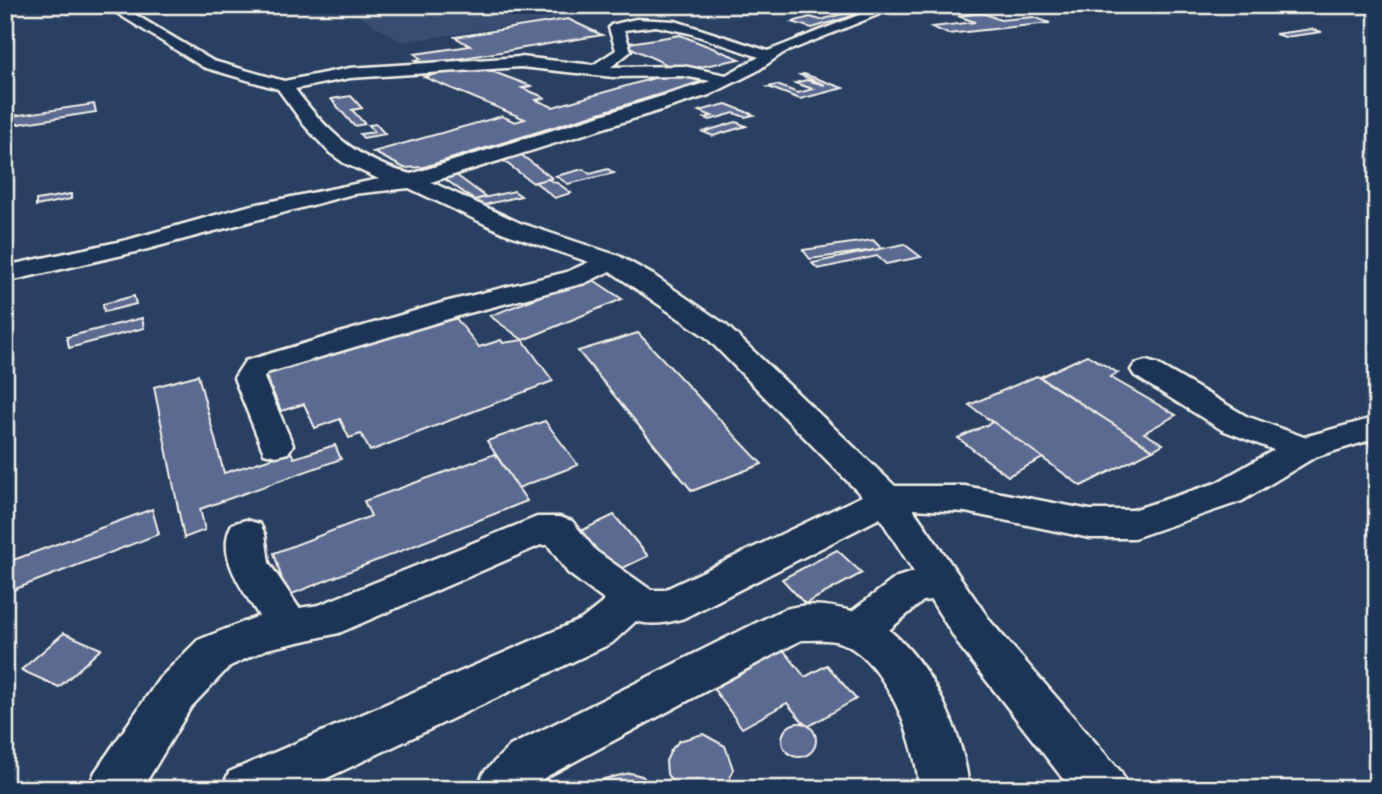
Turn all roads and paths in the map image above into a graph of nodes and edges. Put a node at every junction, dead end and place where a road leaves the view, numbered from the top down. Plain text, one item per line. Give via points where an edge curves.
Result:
1 (110, 5) edge
2 (897, 5) edge
3 (771, 56) junction
4 (594, 71) junction
5 (729, 80) junction
6 (285, 86) junction
7 (412, 181) junction
8 (610, 261) junction
9 (5, 274) edge
10 (1146, 370) dead end
11 (1377, 427) edge
12 (276, 445) dead end
13 (1303, 449) junction
14 (887, 499) junction
15 (246, 534) dead end
16 (940, 582) junction
17 (629, 597) junction
18 (288, 627) junction
19 (858, 630) junction
20 (113, 789) edge
21 (247, 789) edge
22 (502, 789) edge
23 (944, 789) edge
24 (1103, 789) edge

1 - 6 street via 208,64
2 - 3 street
3 - 4 street via 677,23 650,22 616,28 624,51
3 - 5 street
4 - 5 street via 670,70
4 - 6 street via 492,62 351,73
5 - 7 street
6 - 7 street via 329,144 378,172
7 - 8 street via 512,228
7 - 9 street via 340,191
8 - 12 street via 576,278 455,308 256,367 249,378
8 - 14 street via 644,279 716,331
10 - 13 street via 1234,423
11 - 13 street
13 - 14 street via 1229,492 1134,524 1090,524 965,499
14 - 16 street
14 - 17 street via 669,606 645,607
15 - 18 street via 248,565
16 - 19 street via 911,588
16 - 24 street via 976,635
17 - 18 street via 582,562 559,531 548,530 324,621
17 - 21 street via 617,615 597,631
18 - 20 street via 232,643 206,661 175,693
19 - 22 street via 827,622 795,623 527,762
19 - 23 street via 886,654 909,685 934,742

